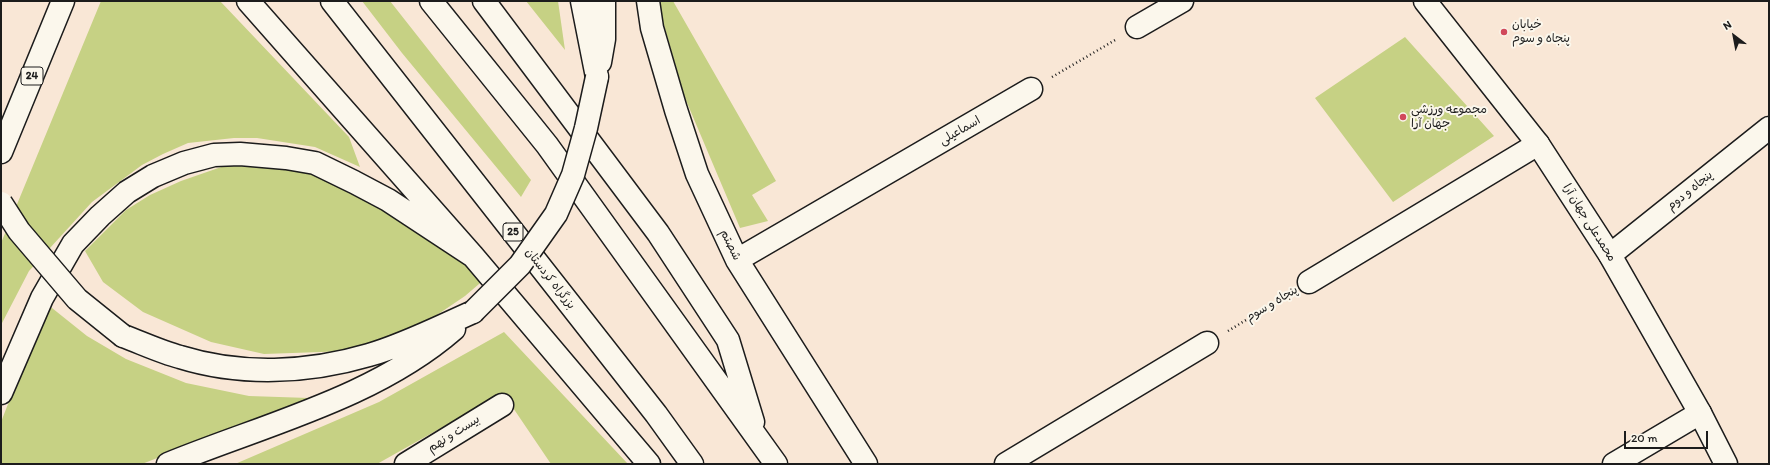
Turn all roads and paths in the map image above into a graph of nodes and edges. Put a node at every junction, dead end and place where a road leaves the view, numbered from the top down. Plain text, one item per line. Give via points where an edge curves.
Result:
1 (63, 1) edge
2 (248, 1) edge
3 (332, 1) edge
4 (431, 1) edge
5 (484, 1) edge
6 (582, 1) edge
7 (604, 1) edge
8 (648, 1) edge
9 (1182, 1) edge
10 (1425, 1) edge
11 (1137, 27) joint
12 (597, 77) junction
13 (1031, 89) joint
14 (1769, 128) edge
15 (1538, 144) junction
16 (1, 152) edge
17 (1, 203) edge
18 (1610, 255) junction
19 (473, 256) junction
20 (737, 260) junction
21 (1309, 282) joint
22 (473, 312) junction
23 (1207, 343) joint
24 (1, 394) edge
25 (502, 404) dead end
26 (1700, 413) junction
27 (758, 438) junction
28 (168, 464) edge
29 (406, 464) edge
30 (649, 464) edge
31 (692, 464) edge
32 (776, 464) edge
33 (866, 464) edge
34 (1006, 464) edge
35 (1614, 464) edge
36 (1726, 464) edge

1 - 16 main road, 24
2 - 19 main road
3 - 31 main road, بزرگراه کردستان / 25 via 656,414
4 - 27 main road via 547,145
5 - 27 main road via 658,233 728,340
6 - 12 main road
7 - 12 main road via 604,39
8 - 20 main road, شصتم via 652,28 697,174
9 - 11 main road
10 - 15 main road, محمدعلی جهان آرا
11 - 13 path
12 - 22 main road, bridge via 575,169 556,214 520,265
13 - 20 main road, اسماعیلی
14 - 18 main road, پنجاه و دوم
15 - 18 main road, محمدعلی جهان آرا
15 - 21 main road, پنجاه و سوم
17 - 22 main road, bridge via 19,231 77,299 123,336 180,358 237,369 291,369 333,364 370,355
18 - 26 main road, محمدعلی جهان آرا
19 - 24 main road via 388,200 315,163 240,154 214,155 184,163 153,176 127,192 72,244 42,298
19 - 30 main road
20 - 33 main road, شصتم
21 - 23 path, پنجاه و سوم
22 - 28 main road via 416,358 365,387
23 - 34 main road
25 - 29 main road, بیست و نهم
26 - 35 main road
26 - 36 main road, محمدعلی جهان آرا
27 - 32 main road

